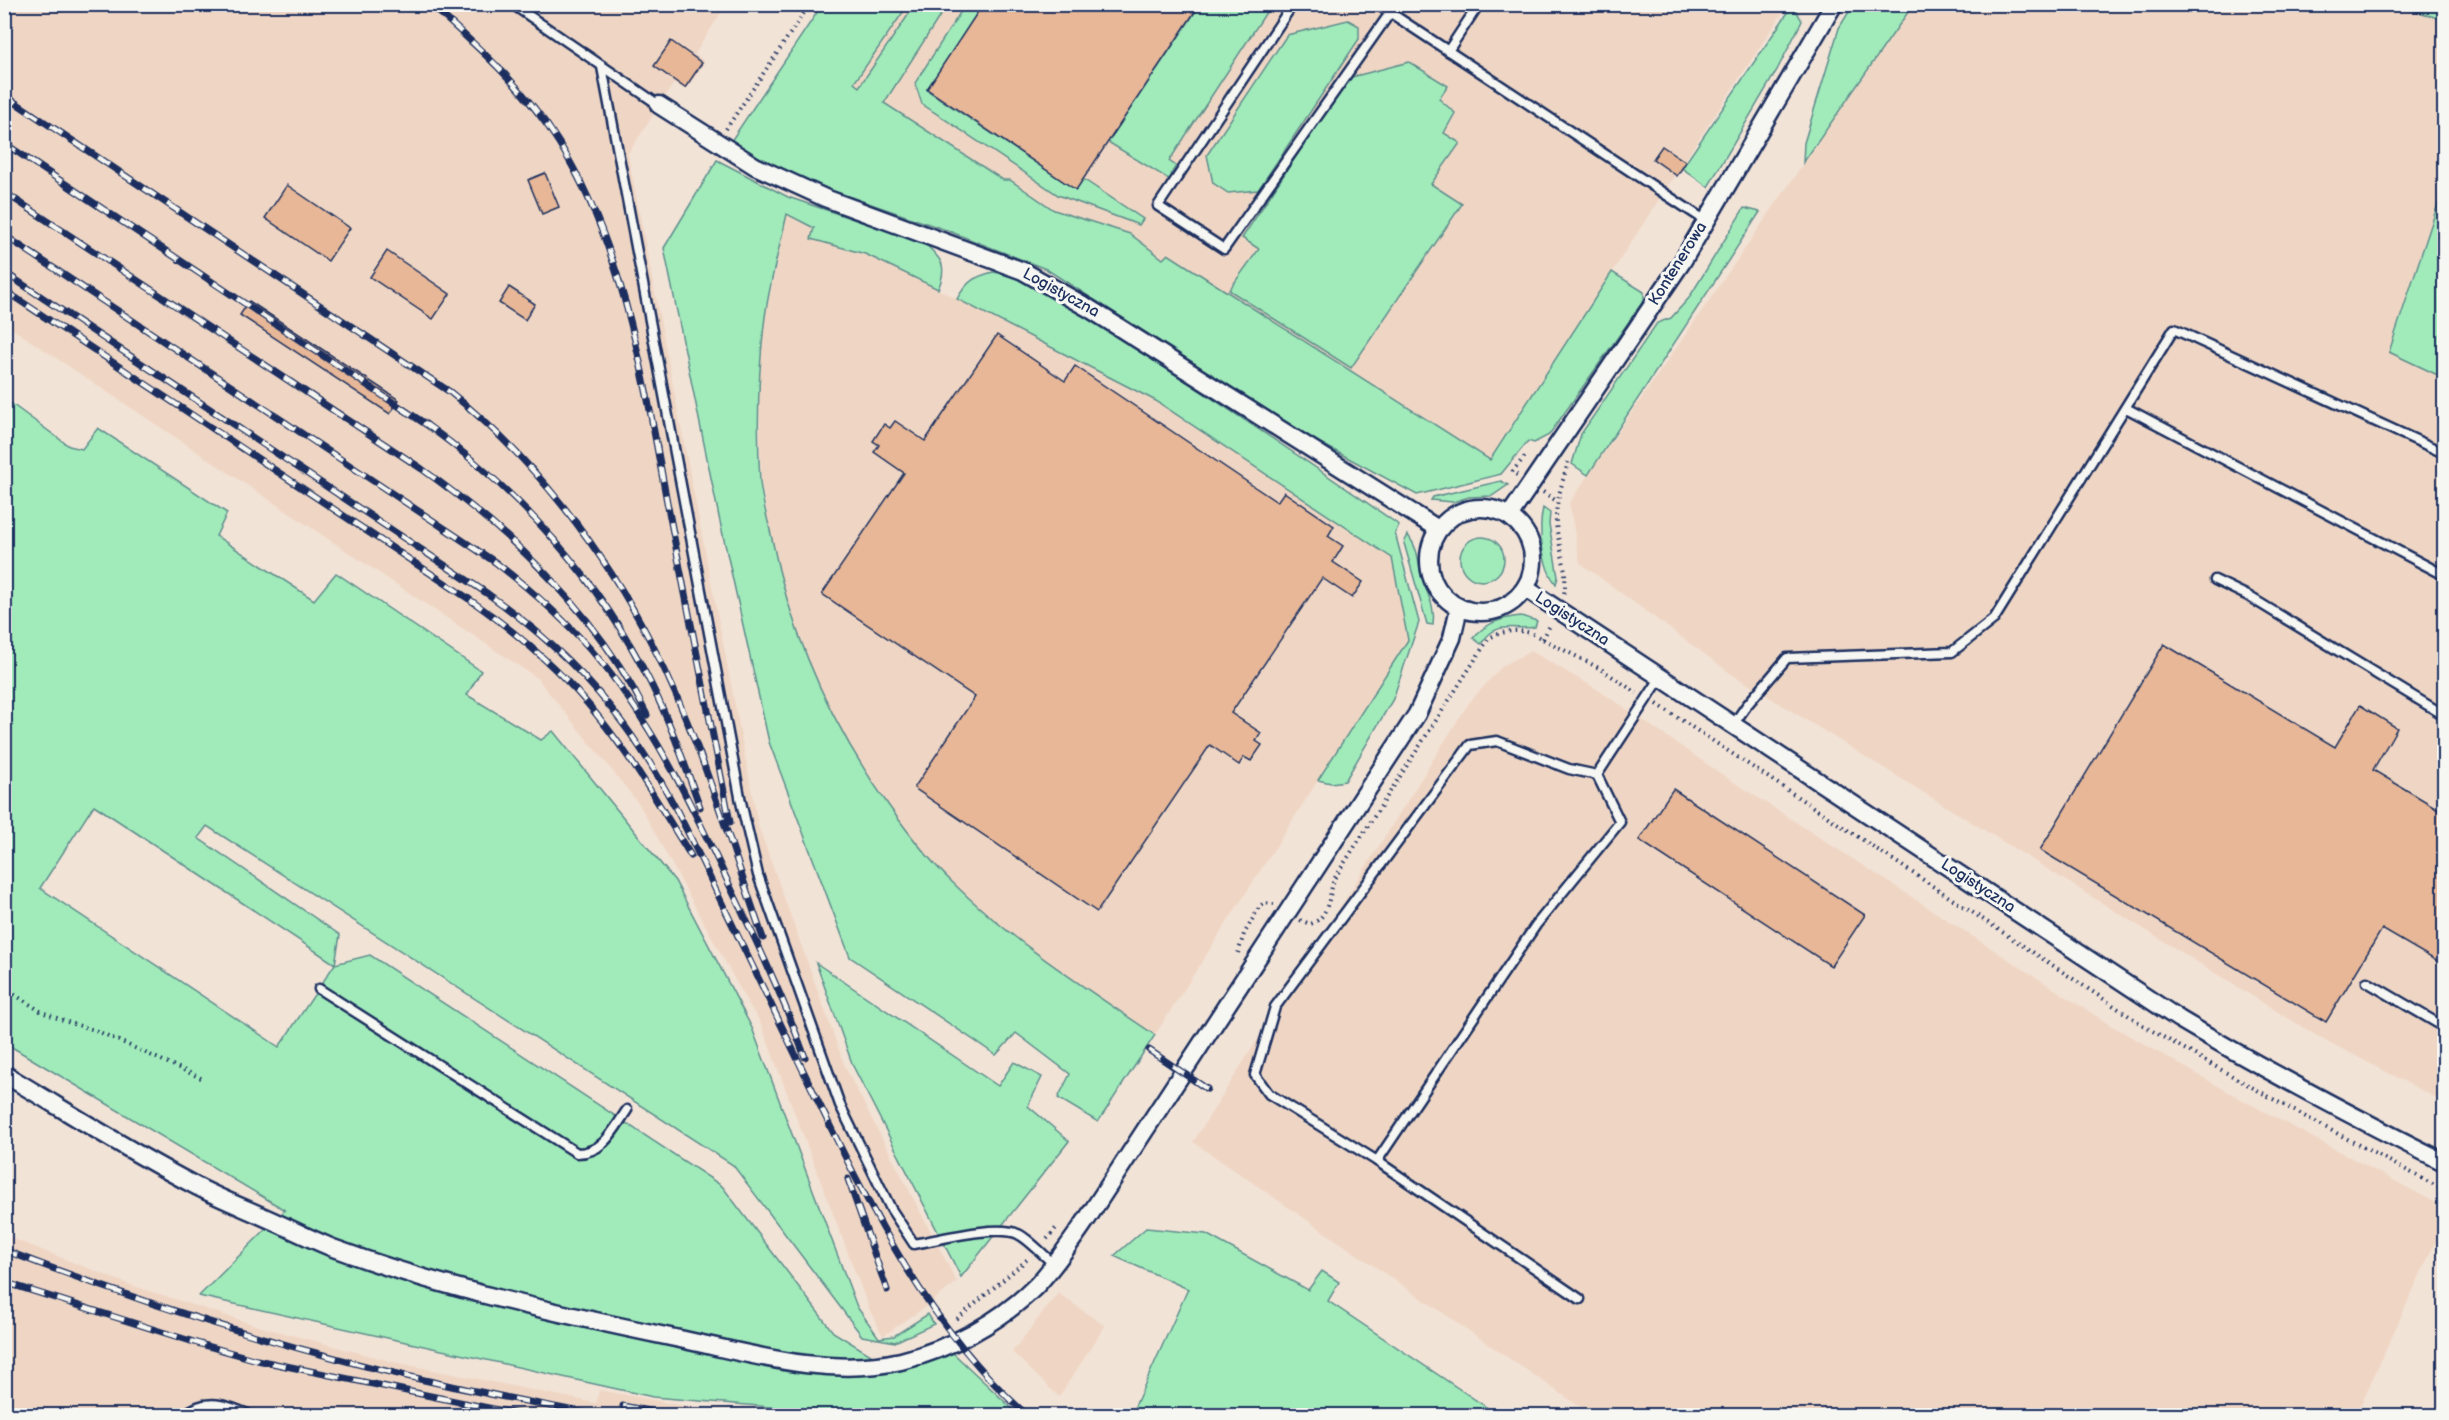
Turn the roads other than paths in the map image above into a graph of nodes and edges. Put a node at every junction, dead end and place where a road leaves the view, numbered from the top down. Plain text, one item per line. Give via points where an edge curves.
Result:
1 (512, 4) edge
2 (1293, 4) edge
3 (1377, 4) edge
4 (1479, 4) edge
5 (1834, 4) edge
6 (1390, 13) junction
7 (1448, 51) junction
8 (602, 67) junction
9 (658, 105) joint
10 (1706, 220) junction
11 (2126, 408) junction
12 (2445, 453) edge
13 (1509, 516) junction
14 (1438, 530) junction
15 (2445, 575) edge
16 (2215, 580) dead end
17 (1525, 588) junction
18 (1460, 608) junction
19 (1661, 678) junction
20 (2445, 715) edge
21 (1733, 725) junction
22 (1597, 775) junction
23 (2367, 982) dead end
24 (318, 989) dead end
25 (2445, 1027) edge
26 (4, 1074) edge
27 (627, 1110) dead end
28 (1377, 1161) junction
29 (2445, 1162) edge
30 (1054, 1264) junction
31 (1580, 1299) dead end
32 (183, 1416) edge
33 (252, 1416) edge

1 - 8 lane
2 - 6 lane via 1158,206 1224,249
3 - 6 lane
4 - 7 lane
5 - 10 street, Kontenerowa
6 - 7 lane
7 - 10 lane
8 - 9 lane
8 - 30 lane via 741,802 758,875 840,1105 891,1209 914,1244 971,1234 1018,1233
9 - 14 street, Logistyczna via 755,166 825,198 1023,271 1090,309
10 - 13 street, Kontenerowa via 1677,270
11 - 12 lane via 2174,329
11 - 15 lane
11 - 21 lane via 1994,619 1952,652 1787,658
13 - 14 street via 1489,508 1475,508 1456,515
13 - 17 street via 1530,541 1533,568
14 - 18 street via 1429,552 1432,579 1438,591
16 - 20 lane
17 - 18 street via 1512,603 1500,609 1473,612
17 - 19 street, Logistyczna
18 - 30 street via 1452,638 1417,714
19 - 21 street, Logistyczna
19 - 22 lane
21 - 29 street, Logistyczna via 2180,1019 2338,1109
22 - 28 lane via 1620,822 1536,924
22 - 28 lane via 1569,769 1497,741 1470,745 1275,1007 1255,1075 1269,1094
23 - 25 lane
24 - 27 lane via 578,1153 589,1153 601,1146
26 - 30 street via 199,1188 331,1247 443,1284 550,1312 774,1359 828,1366 870,1366 936,1349 1005,1312 1036,1286
28 - 31 lane
32 - 33 lane via 200,1405 218,1403

